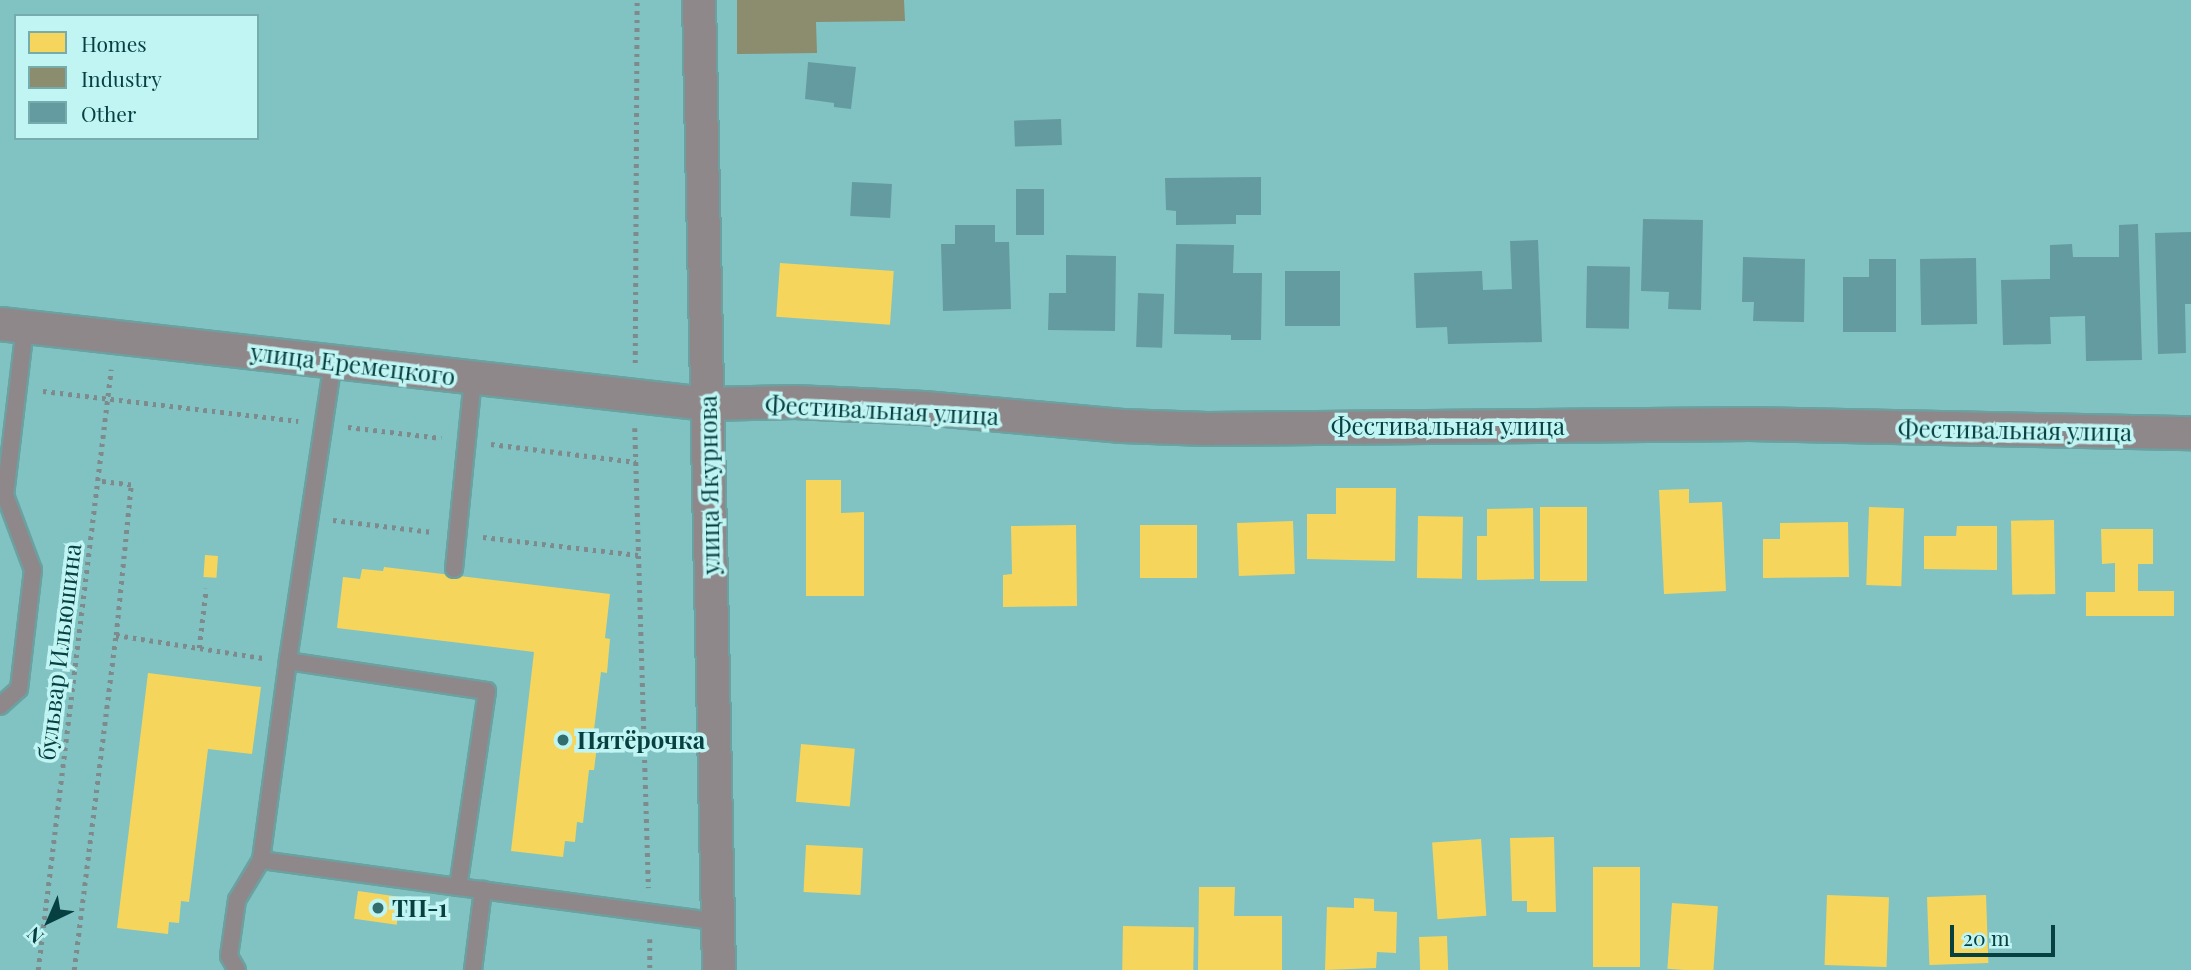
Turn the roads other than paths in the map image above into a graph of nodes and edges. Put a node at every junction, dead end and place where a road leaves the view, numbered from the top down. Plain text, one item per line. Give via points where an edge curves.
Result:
1 (699, 0) edge
2 (12, 326) edge
3 (333, 362) junction
4 (473, 378) junction
5 (707, 404) junction
6 (2191, 433) edge
7 (2, 495) edge
8 (454, 569) dead end
9 (288, 661) junction
10 (0, 706) edge
11 (261, 860) junction
12 (458, 887) junction
13 (483, 890) junction
14 (719, 922) junction
15 (237, 970) edge
16 (473, 970) edge
17 (719, 970) edge

1 - 5 street, улица Якурнова
2 - 3 street, улица Еремецкого
2 - 7 lane
3 - 4 street, улица Еремецкого
3 - 9 lane
4 - 5 street, улица Еремецкого
4 - 8 lane
5 - 6 street, Фестивальная улица via 872,405 1207,429 1750,424
5 - 14 street, улица Якурнова
7 - 10 lane via 33,570 19,690
9 - 11 lane
9 - 12 lane via 487,691
11 - 12 lane
11 - 15 lane via 237,900 229,956
12 - 13 lane
13 - 14 lane
13 - 16 lane
14 - 17 street, улица Якурнова

